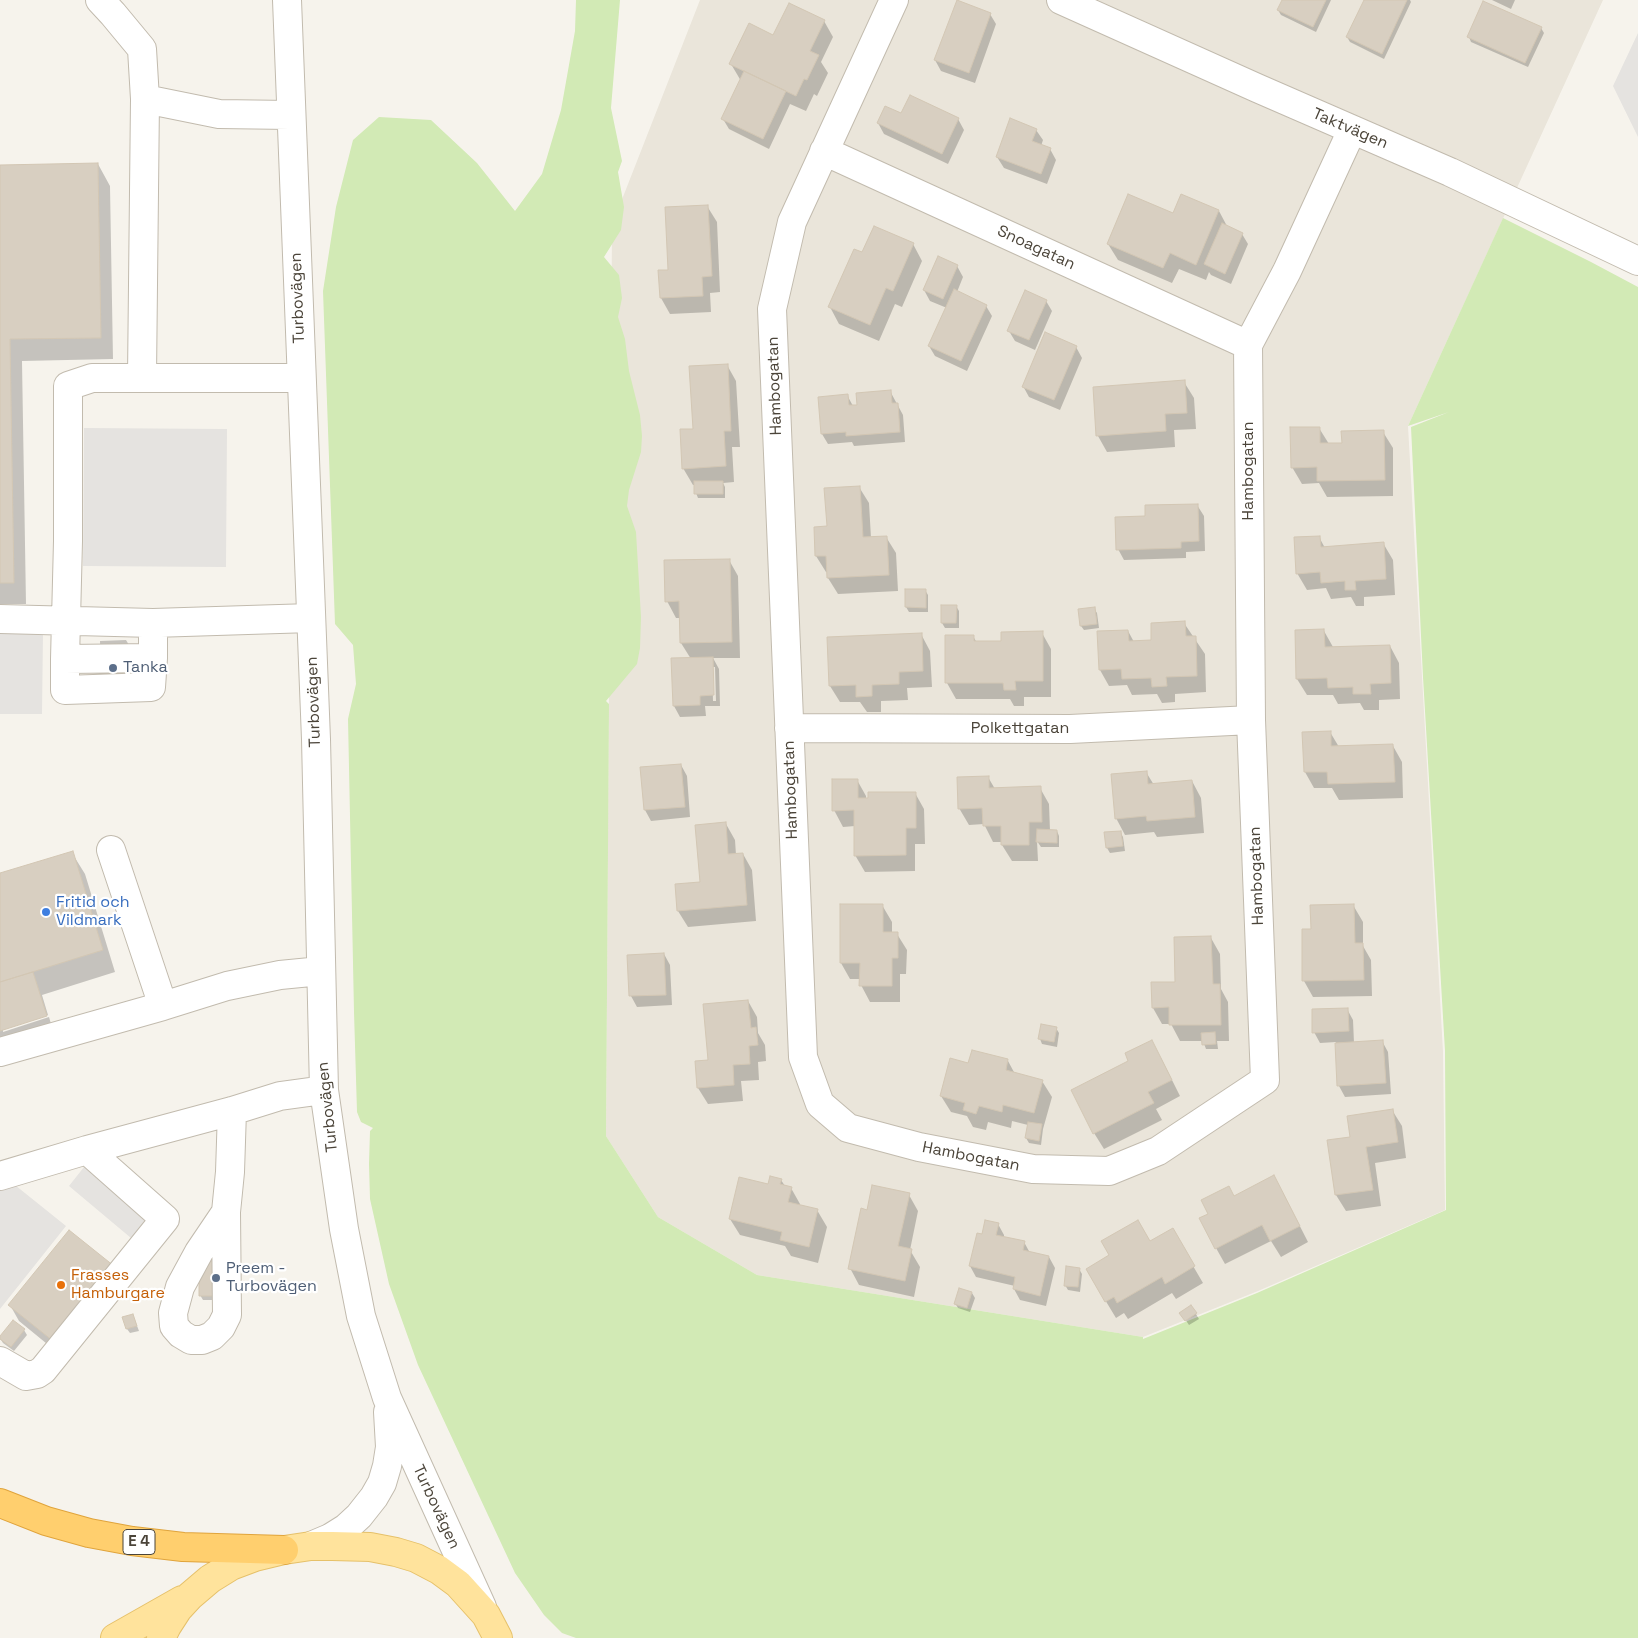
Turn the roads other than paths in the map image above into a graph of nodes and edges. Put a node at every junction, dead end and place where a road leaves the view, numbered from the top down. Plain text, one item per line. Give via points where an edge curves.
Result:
1 (100, 0) edge
2 (287, 0) edge
3 (894, 0) edge
4 (1061, 0) edge
5 (145, 99) junction
6 (290, 115) junction
7 (1352, 130) junction
8 (824, 151) junction
9 (1638, 261) edge
10 (1248, 345) junction
11 (142, 377) junction
12 (301, 378) junction
13 (311, 618) junction
14 (0, 619) edge
15 (67, 621) junction
16 (153, 623) junction
17 (1250, 720) junction
18 (789, 728) junction
19 (111, 850) dead end
20 (321, 971) junction
21 (163, 1006) junction
22 (0, 1052) edge
23 (324, 1090) junction
24 (232, 1111) junction
25 (87, 1150) junction
26 (0, 1176) edge
27 (226, 1212) dead end
28 (0, 1361) edge
29 (387, 1398) junction
30 (0, 1503) edge
31 (311, 1546) junction
32 (284, 1550) junction
33 (190, 1596) junction
34 (492, 1627) edge
35 (115, 1638) edge
36 (161, 1638) edge

1 - 5 street via 142,49
2 - 6 street, Turbovägen
3 - 8 street, Hambogatan
4 - 7 street, Taktvägen
5 - 6 street via 219,114
5 - 11 street
6 - 12 street, Turbovägen
7 - 9 street, Taktvägen via 1450,172
7 - 10 street, Hambogatan via 1287,271
8 - 10 street, Snoagatan
8 - 18 street, Hambogatan via 792,222 772,309
10 - 17 street, Hambogatan
11 - 12 street
11 - 15 street via 92,378 68,386
12 - 13 street, Turbovägen
13 - 16 street
13 - 20 street, Turbovägen
14 - 15 street
15 - 16 street
15 - 16 street via 65,690 151,688
17 - 18 street, Polkettgatan via 1070,729
17 - 18 street, Hambogatan via 1266,1080 1158,1151 1109,1172 1033,1169 919,1147 848,1128 820,1104 803,1057
19 - 21 street
20 - 21 street via 280,975 227,986
20 - 23 street, Turbovägen
21 - 22 street
23 - 24 street via 280,1096
23 - 29 street, Turbovägen via 359,1307
24 - 25 street
24 - 27 street
25 - 26 street
25 - 28 street via 165,1219 43,1370 26,1376
29 - 31 street, Turbovägen via 390,1447 382,1484 346,1528
29 - 34 street, Turbovägen
30 - 32 highway, E 4 via 46,1521 132,1542
31 - 32 main road
31 - 34 main road via 370,1547 416,1558 458,1584
32 - 33 main road via 231,1566
33 - 35 main road
33 - 36 main road

